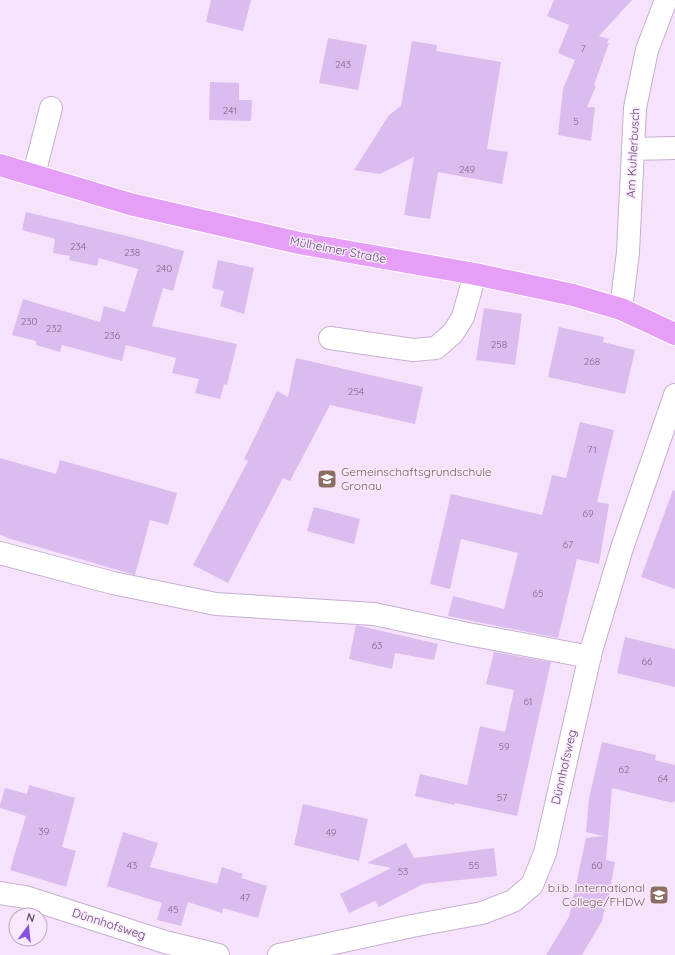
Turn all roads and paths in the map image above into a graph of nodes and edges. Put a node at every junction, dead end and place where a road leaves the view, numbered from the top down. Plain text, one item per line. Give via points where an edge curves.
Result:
1 (666, 0) edge
2 (51, 108) dead end
3 (675, 148) edge
4 (633, 149) junction
5 (0, 165) edge
6 (34, 174) junction
7 (475, 274) junction
8 (621, 309) junction
9 (675, 334) edge
10 (330, 338) dead end
11 (675, 395) edge
12 (0, 553) edge
13 (590, 657) junction
14 (0, 893) edge
15 (218, 955) edge
16 (279, 955) edge

1 - 4 street, Am Kuhlerbusch via 647,50 635,108
2 - 6 street
3 - 4 street
4 - 8 street, Am Kuhlerbusch via 628,252
5 - 6 main road, Mülheimer Straße
6 - 7 main road, Mülheimer Straße via 130,204 298,243
7 - 8 main road, Mülheimer Straße via 573,295
7 - 10 street via 463,317 453,333 436,348 414,350
8 - 9 main road, Mülheimer Straße
11 - 13 street, Dünnhofsweg via 622,548
12 - 13 street via 114,583 216,604 374,614
13 - 16 street, Dünnhofsweg via 544,853 532,885 513,901 482,913
14 - 15 street, Dünnhofsweg via 25,897 165,942

